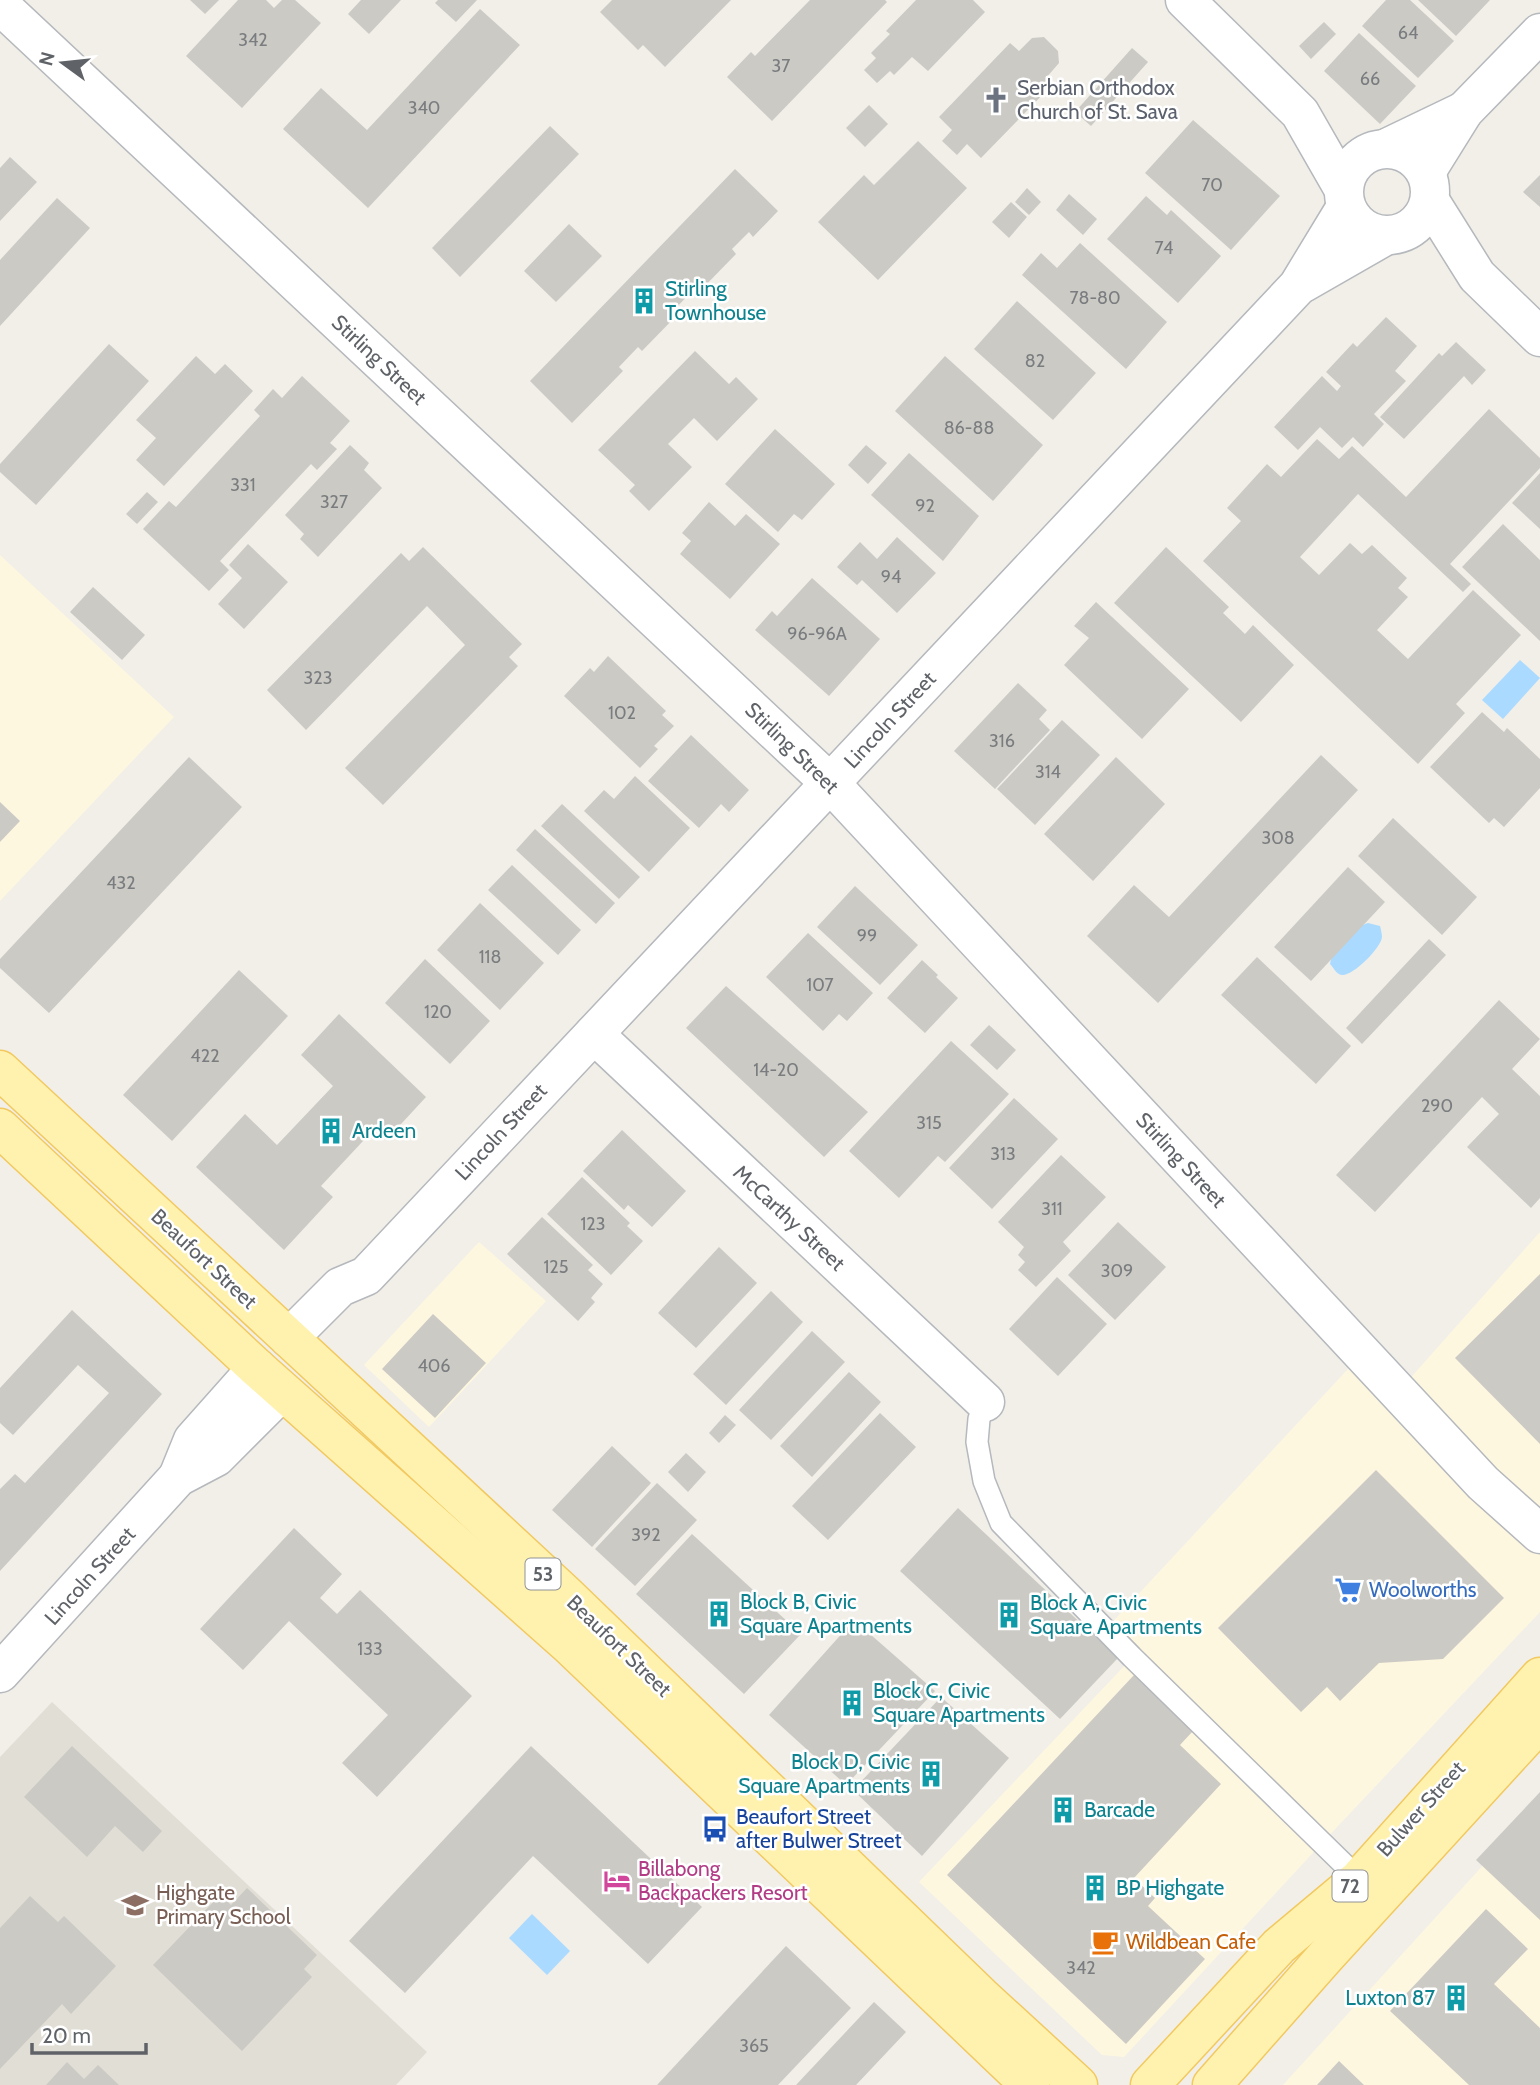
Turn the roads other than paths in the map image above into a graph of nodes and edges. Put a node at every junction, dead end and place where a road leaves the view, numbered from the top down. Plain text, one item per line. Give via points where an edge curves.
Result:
1 (1185, 0) edge
2 (0, 5) edge
3 (1540, 33) edge
4 (1464, 111) junction
5 (1300, 113) junction
6 (1385, 148) junction
7 (1428, 186) junction
8 (1345, 198) junction
9 (1390, 235) junction
10 (1477, 276) junction
11 (1298, 285) junction
12 (1540, 338) edge
13 (830, 783) junction
14 (594, 1034) junction
15 (0, 1070) edge
16 (0, 1128) edge
17 (299, 1347) junction
18 (269, 1380) junction
19 (985, 1402) joint
20 (1540, 1534) edge
21 (0, 1673) edge
22 (1540, 1678) edge
23 (1540, 1722) edge
24 (1359, 1879) junction
25 (1030, 2085) edge
26 (1078, 2085) edge
27 (1150, 2085) edge
28 (1212, 2085) edge

1 - 5 street
2 - 13 street, Stirling Street
3 - 4 street
4 - 6 street
4 - 7 street
5 - 6 street
5 - 8 street
6 - 7 street via 1404,150 1418,160
6 - 8 street via 1356,161 1347,173
7 - 9 street via 1421,220
7 - 10 street
8 - 9 street via 1354,220 1370,232
8 - 11 street, Lincoln Street
9 - 10 street
9 - 11 street, Lincoln Street
10 - 12 street
11 - 13 street, Lincoln Street
13 - 14 street, Lincoln Street
13 - 20 street, Stirling Street via 1483,1483
14 - 17 street, Lincoln Street via 366,1276 340,1287
14 - 19 street, McCarthy Street
15 - 17 main road, Beaufort Street / 53
16 - 18 main road, Beaufort Street / 53
17 - 26 main road, Beaufort Street / 53 via 566,1595
18 - 21 street, Lincoln Street via 216,1457 178,1477
18 - 25 main road, Beaufort Street / 53 via 569,1645
19 - 24 lane via 977,1442 984,1481 1000,1523
22 - 24 main road, Bulwer Street / 72
23 - 28 main road, Bulwer Street / 72
24 - 27 main road, Bulwer Street / 72 via 1279,1946

